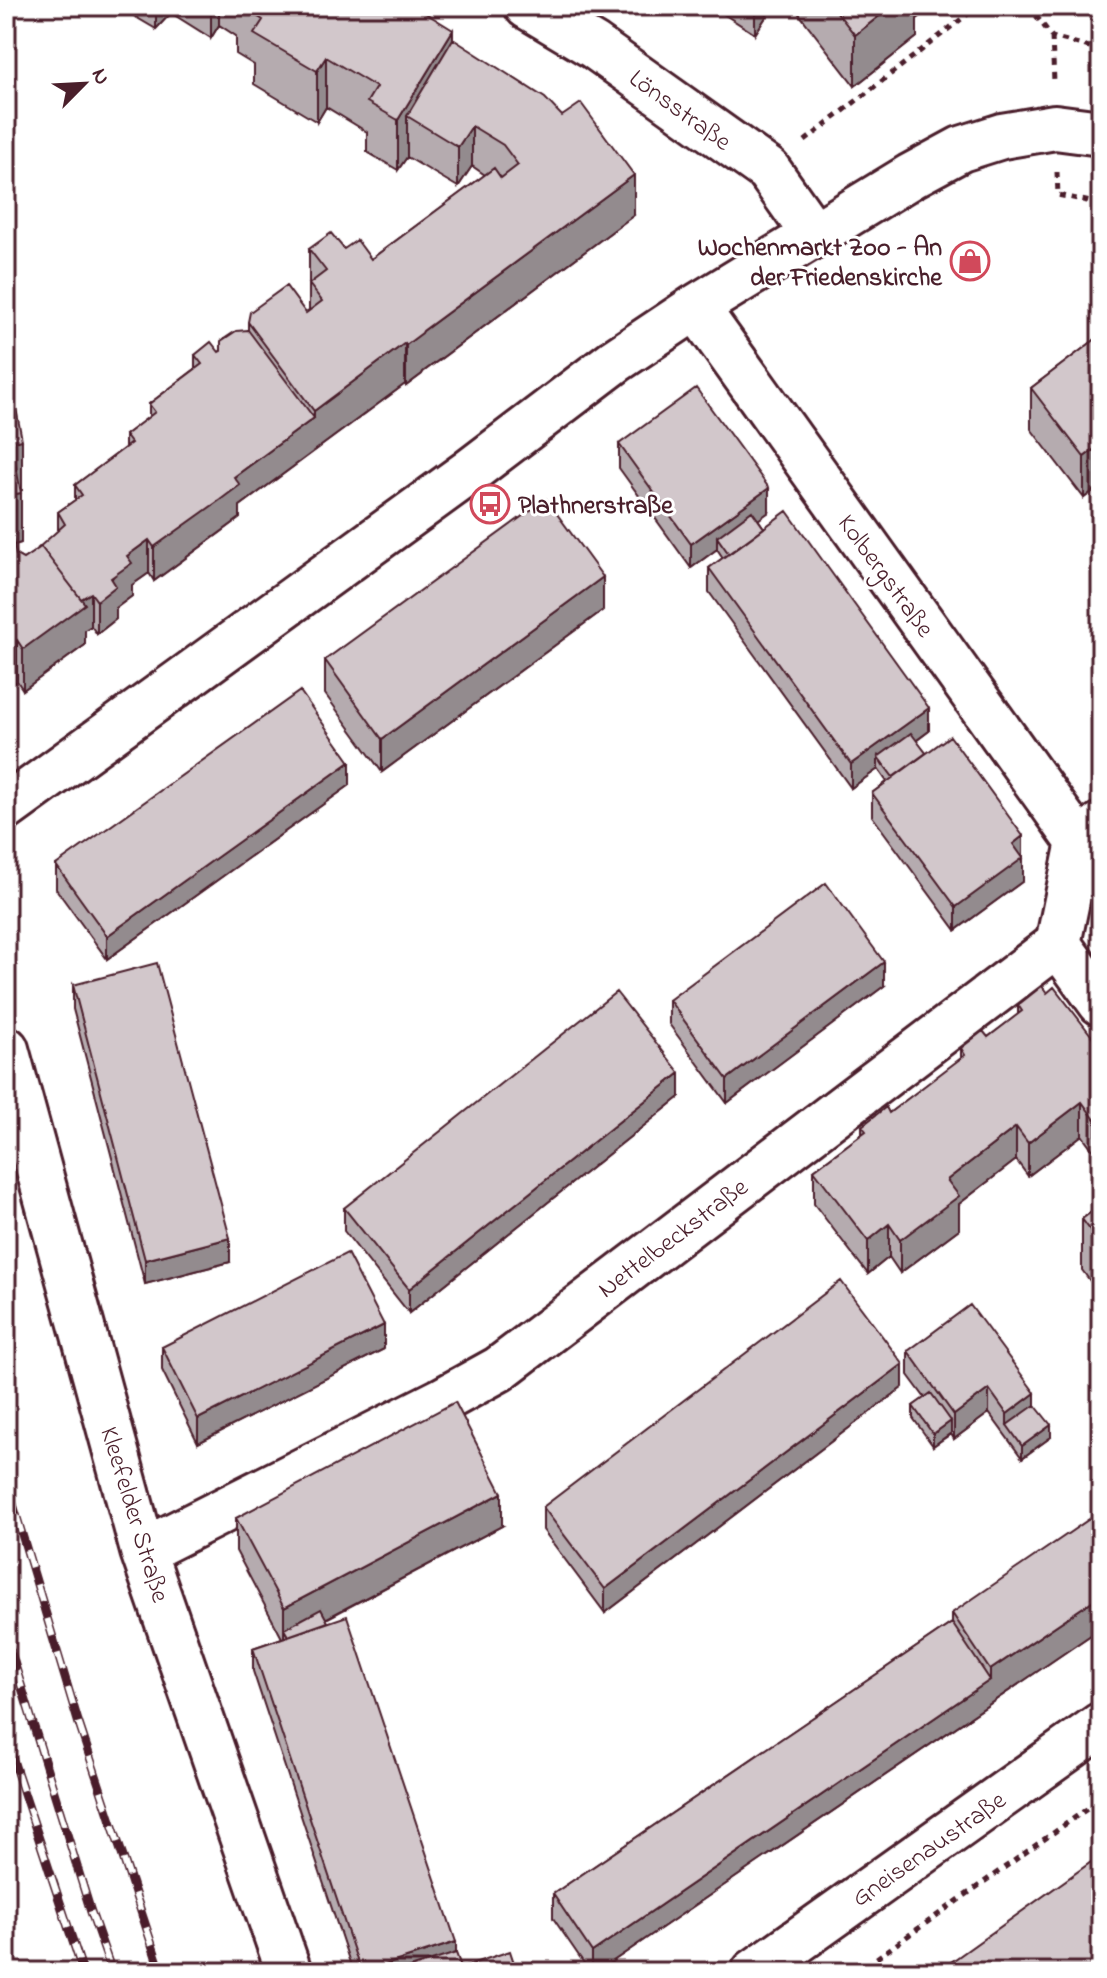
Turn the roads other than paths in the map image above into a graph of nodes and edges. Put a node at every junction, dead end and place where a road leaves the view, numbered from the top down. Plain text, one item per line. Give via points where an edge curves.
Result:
1 (527, 6) edge
2 (1101, 133) edge
3 (814, 235) junction
4 (696, 307) junction
5 (6, 808) edge
6 (1090, 833) edge
7 (1058, 944) junction
8 (1101, 1003) edge
9 (6, 1049) edge
10 (143, 1551) junction
11 (1101, 1725) edge
12 (289, 1972) edge
13 (754, 1972) edge

1 - 3 street, Lönsstraße via 594,46 768,170
2 - 3 street via 1055,127 961,149
3 - 4 street
4 - 5 street
4 - 6 street, Kolbergstraße
6 - 7 street
7 - 8 street
7 - 10 street, Nettelbeckstraße via 499,1369
9 - 10 street, Kleefelder Straße
10 - 12 street, Kleefelder Straße
11 - 13 street, Gneisenaustraße

